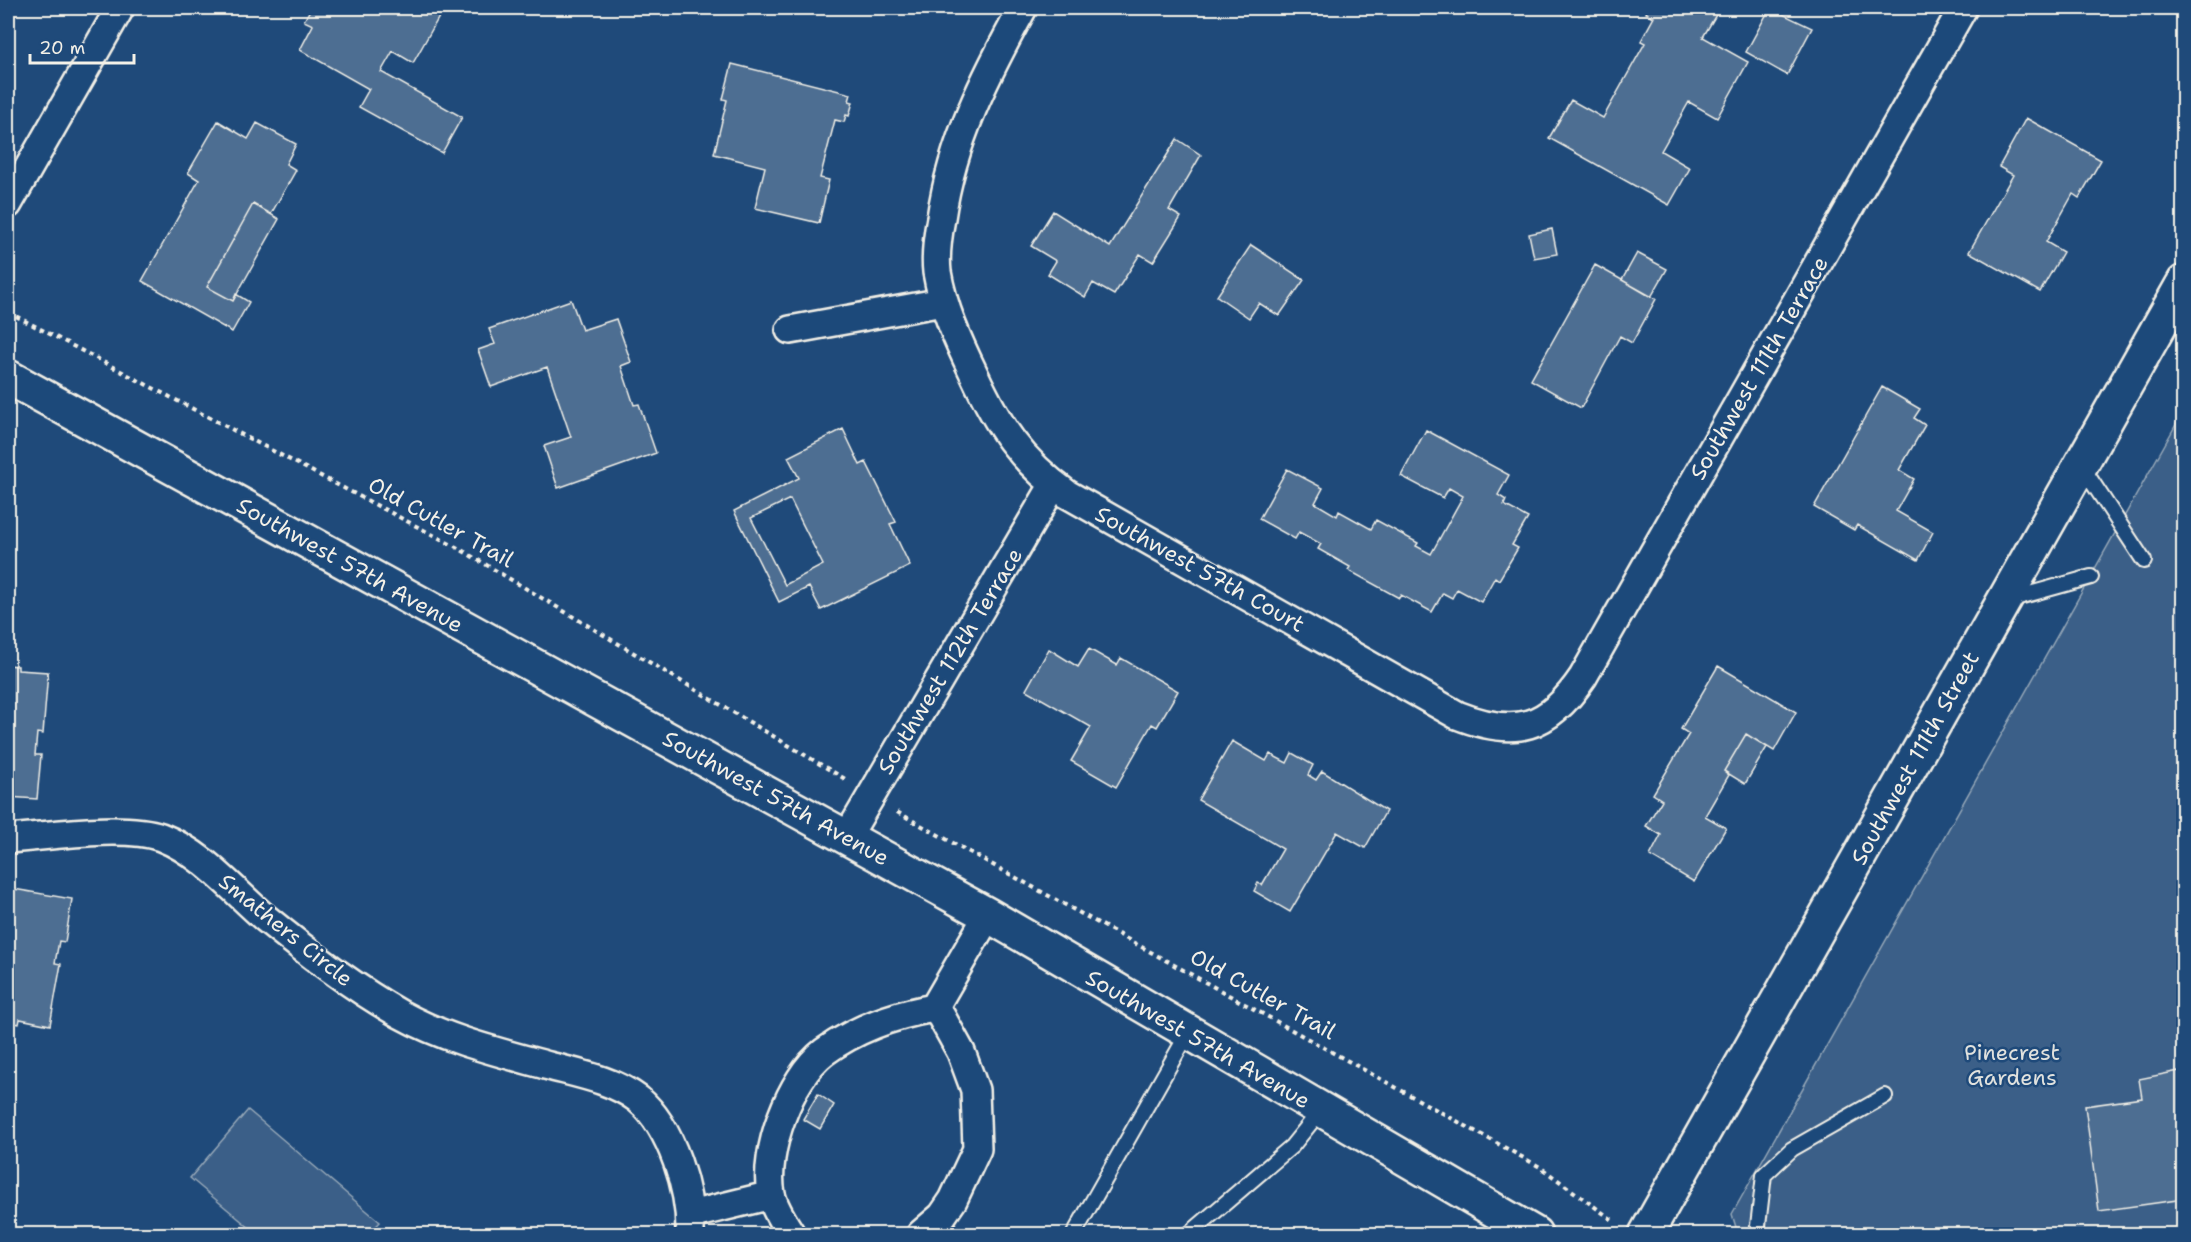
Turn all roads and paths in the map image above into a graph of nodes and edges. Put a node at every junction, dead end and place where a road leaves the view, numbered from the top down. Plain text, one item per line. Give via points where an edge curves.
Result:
1 (120, 8) edge
2 (1023, 8) edge
3 (1963, 8) edge
4 (8, 204) edge
5 (2184, 282) edge
6 (943, 302) junction
7 (8, 312) edge
8 (790, 330) dead end
9 (8, 377) edge
10 (2081, 464) junction
11 (1054, 484) junction
12 (2144, 561) dead end
13 (2091, 577) dead end
14 (2003, 601) junction
15 (1543, 718) joint
16 (848, 781) dead end
17 (896, 811) dead end
18 (847, 837) junction
19 (8, 839) edge
20 (988, 915) junction
21 (934, 1008) junction
22 (1188, 1033) junction
23 (1885, 1096) dead end
24 (1321, 1110) junction
25 (771, 1195) junction
26 (1607, 1217) dead end
27 (690, 1225) edge
28 (791, 1234) edge
29 (921, 1234) edge
30 (1074, 1234) edge
31 (1189, 1234) edge
32 (1535, 1234) edge
33 (1646, 1234) edge
34 (1757, 1234) edge

1 - 4 street
2 - 6 street, Southwest 57th Court via 975,99 954,155 939,231 937,268
3 - 15 street, Southwest 111th Terrace via 1583,677 1558,709
5 - 10 main road, Southwest 111th Street
6 - 8 street
6 - 11 street, Southwest 57th Court via 988,404 1008,439 1030,465
7 - 16 path, Old Cutler Trail via 458,548
9 - 18 main road, Southwest 57th Avenue
10 - 12 lane
10 - 14 main road, Southwest 111th Street
11 - 15 street, Southwest 57th Court via 1457,715 1503,728
11 - 18 street, Southwest 112th Terrace
13 - 14 lane
14 - 33 main road, Southwest 111th Street
17 - 26 path, Old Cutler Trail via 1540,1167
18 - 20 main road, Southwest 57th Avenue
19 - 27 street, Smathers Circle via 111,832 161,837 198,859 328,970 401,1014 464,1042 619,1088 650,1111 662,1127 686,1191
20 - 21 street
20 - 22 main road, Southwest 57th Avenue
21 - 25 street via 879,1021 823,1053 805,1072 775,1138 769,1168
21 - 29 street via 961,1052 975,1090 977,1149 953,1200
22 - 24 main road, Southwest 57th Avenue
22 - 30 lane
23 - 34 lane via 1792,1149 1764,1175
24 - 31 lane via 1292,1146
24 - 32 main road, Southwest 57th Avenue
25 - 27 street
25 - 28 street

